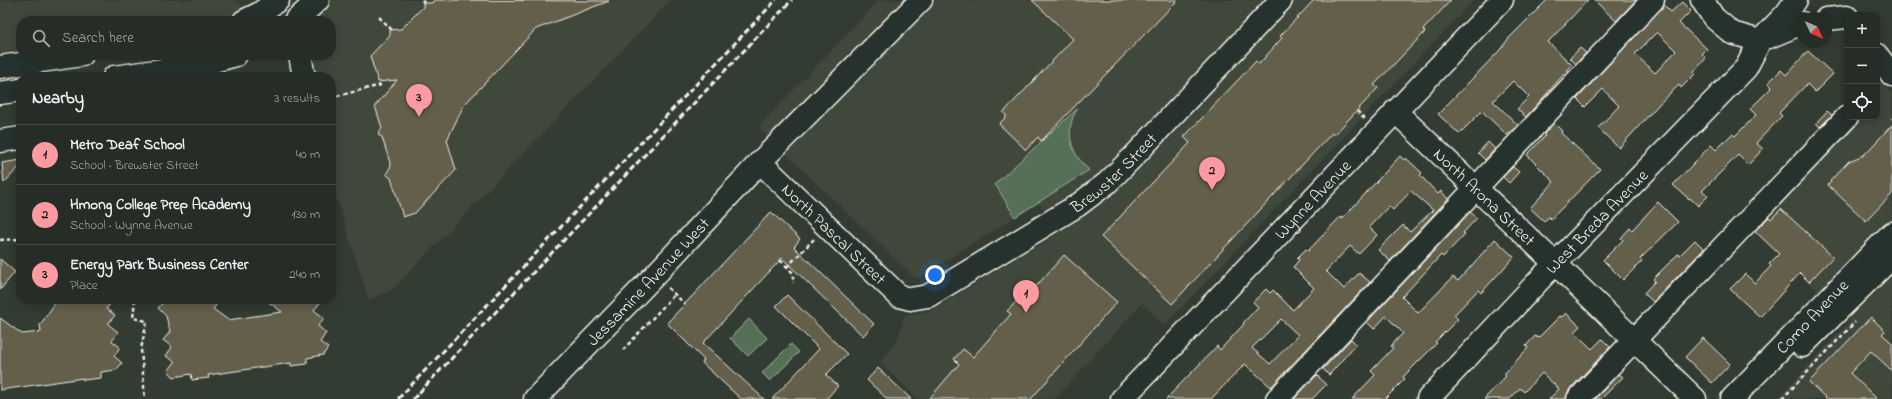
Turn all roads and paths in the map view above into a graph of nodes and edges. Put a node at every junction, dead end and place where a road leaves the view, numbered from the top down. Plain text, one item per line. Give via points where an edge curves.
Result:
1 (318, 0) edge
2 (921, 0) edge
3 (1281, 0) edge
4 (1502, 0) edge
5 (1654, 0) edge
6 (1702, 0) edge
7 (1796, 0) edge
8 (1837, 0) edge
9 (276, 9) edge
10 (1844, 12) edge
11 (257, 16) edge
12 (300, 16) edge
13 (1844, 16) edge
14 (379, 17) dead end
15 (1832, 18) edge
16 (1796, 26) edge
17 (392, 30) dead end
18 (1760, 41) junction
19 (1880, 59) edge
20 (48, 60) edge
21 (218, 60) edge
22 (301, 60) edge
23 (0, 67) edge
24 (149, 72) edge
25 (303, 72) edge
26 (1892, 75) edge
27 (381, 85) dead end
28 (16, 91) edge
29 (0, 93) edge
30 (337, 96) dead end
31 (1395, 111) junction
32 (1844, 120) edge
33 (16, 139) edge
34 (0, 141) edge
35 (760, 162) junction
36 (1476, 188) junction
37 (826, 226) junction
38 (1892, 233) edge
39 (16, 239) edge
40 (0, 240) edge
41 (1892, 257) edge
42 (780, 260) dead end
43 (1555, 264) junction
44 (787, 267) junction
45 (655, 275) junction
46 (793, 283) dead end
47 (675, 294) junction
48 (910, 300) joint
49 (134, 304) edge
50 (685, 304) dead end
51 (1860, 317) dead end
52 (1634, 340) junction
53 (623, 350) dead end
54 (146, 399) edge
55 (535, 399) edge
56 (1122, 399) edge
57 (1276, 399) edge
58 (1428, 399) edge
59 (1578, 399) edge
60 (1695, 399) edge
61 (1732, 399) edge
62 (1746, 399) edge
63 (1782, 399) edge

1 - 12 street
2 - 35 street, Jessamine Avenue West
3 - 48 street, Brewster Street via 1107,183 1078,205 937,291
4 - 31 street, Wynne Avenue
5 - 36 street
6 - 18 street via 1714,18 1732,33
7 - 18 street, West Breda Avenue
8 - 10 street
9 - 11 street
13 - 15 street
14 - 17 path
16 - 18 street
18 - 43 street, West Breda Avenue via 1746,68
19 - 26 street
20 - 23 street
21 - 24 street
22 - 25 street
27 - 30 path
28 - 29 street
31 - 36 street, North Arona Street
31 - 56 street, Wynne Avenue
32 - 52 street
33 - 34 street
35 - 37 street, North Pascal Street
35 - 45 street, Jessamine Avenue West
36 - 43 street, North Arona Street
36 - 57 street
37 - 44 path
37 - 48 street, North Pascal Street via 899,296
38 - 61 street, Como Avenue
39 - 40 path
41 - 62 street, Como Avenue
42 - 44 path
43 - 52 street, North Arona Street
43 - 58 street, West Breda Avenue
44 - 46 path via 793,273
45 - 47 path
45 - 55 street, Jessamine Avenue West
47 - 50 path
47 - 53 path
49 - 54 path via 133,318 147,321 141,349
51 - 63 path
52 - 59 street
52 - 60 street, North Arona Street

